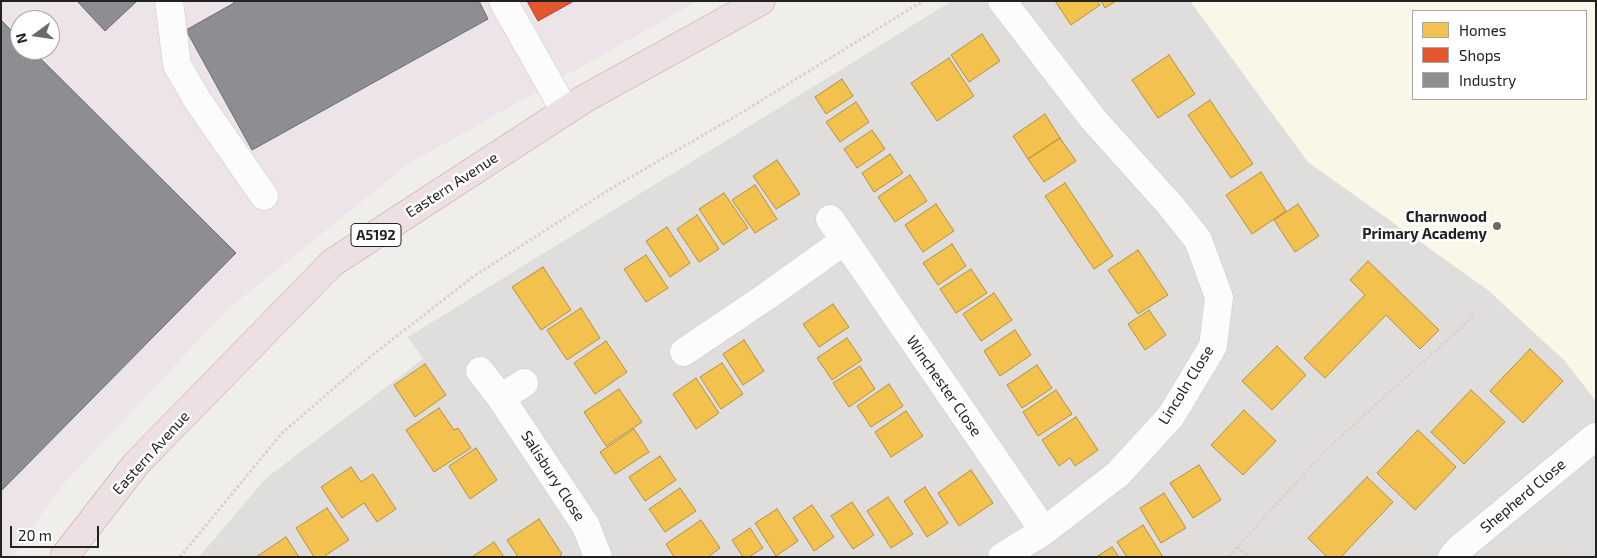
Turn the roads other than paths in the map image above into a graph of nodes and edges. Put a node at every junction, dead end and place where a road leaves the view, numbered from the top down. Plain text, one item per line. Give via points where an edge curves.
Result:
1 (169, 1) edge
2 (503, 1) edge
3 (761, 1) edge
4 (1002, 1) edge
5 (565, 111) junction
6 (264, 196) dead end
7 (684, 352) dead end
8 (480, 371) dead end
9 (524, 383) dead end
10 (502, 398) junction
11 (1595, 437) edge
12 (1044, 531) junction
13 (64, 557) edge
14 (598, 557) edge
15 (1002, 557) edge
16 (1452, 557) edge

1 - 6 street via 177,65
2 - 5 street
3 - 5 highway, Eastern Avenue / A5192
4 - 12 street, Lincoln Close via 1093,119 1198,240 1219,297 1213,346 1171,416 1118,474
5 - 13 highway, Eastern Avenue / A5192 via 332,263 136,464
7 - 12 street, Winchester Close via 767,296 837,230
8 - 10 street, Salisbury Close
9 - 10 street
10 - 14 street, Salisbury Close via 586,526
11 - 16 street, Shepherd Close
12 - 15 street, Lincoln Close

